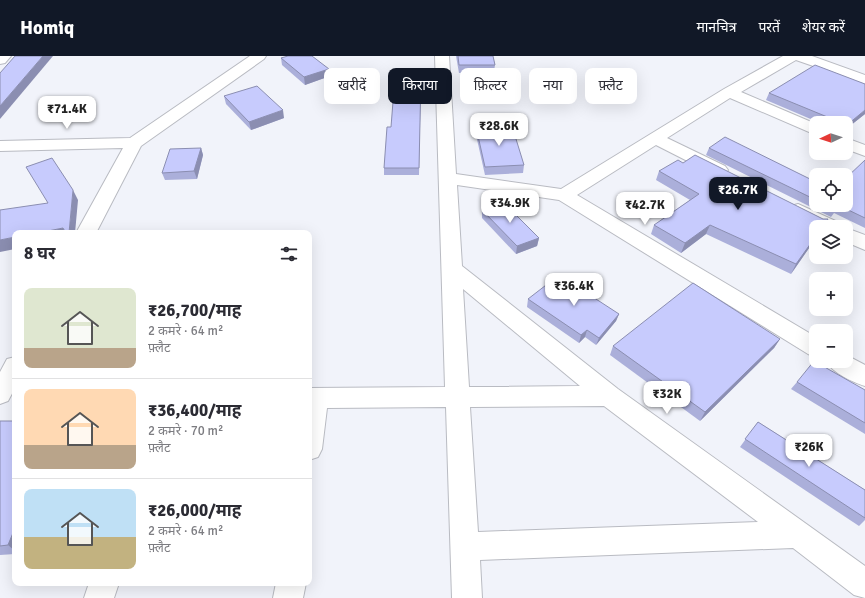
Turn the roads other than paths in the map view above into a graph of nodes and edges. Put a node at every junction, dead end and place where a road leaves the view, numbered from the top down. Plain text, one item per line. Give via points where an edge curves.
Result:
1 (4, 56) edge
2 (259, 56) edge
3 (442, 56) edge
4 (793, 56) edge
5 (799, 56) edge
6 (0, 60) edge
7 (865, 80) edge
8 (728, 92) junction
9 (809, 127) edge
10 (655, 138) junction
11 (134, 143) junction
12 (0, 146) edge
13 (853, 146) edge
14 (865, 151) edge
15 (733, 177) edge
16 (448, 178) junction
17 (564, 195) junction
18 (783, 202) edge
19 (819, 220) edge
20 (88, 230) edge
21 (853, 237) edge
22 (865, 243) edge
23 (452, 268) junction
24 (809, 344) edge
25 (850, 368) edge
26 (12, 372) edge
27 (865, 377) edge
28 (0, 394) edge
29 (458, 396) junction
30 (609, 396) junction
31 (313, 398) edge
32 (0, 401) edge
33 (12, 401) edge
34 (312, 411) edge
35 (797, 534) junction
36 (465, 548) junction
37 (865, 584) edge
38 (103, 586) edge
39 (290, 586) edge
40 (99, 598) edge
41 (288, 598) edge
42 (467, 598) edge

1 - 6 street
2 - 11 street
3 - 16 street
4 - 8 street
5 - 7 street
8 - 9 street
8 - 10 street
10 - 15 street
10 - 17 street
11 - 12 street
11 - 20 street
13 - 14 street
16 - 17 street
16 - 23 street
17 - 24 street
18 - 19 street
21 - 22 street
23 - 29 street
23 - 30 street
25 - 27 street
26 - 28 street
29 - 30 street
29 - 31 street
29 - 36 street
30 - 35 street
31 - 34 street
32 - 33 street
35 - 36 street
35 - 37 street
36 - 42 street
38 - 40 street
39 - 41 street

